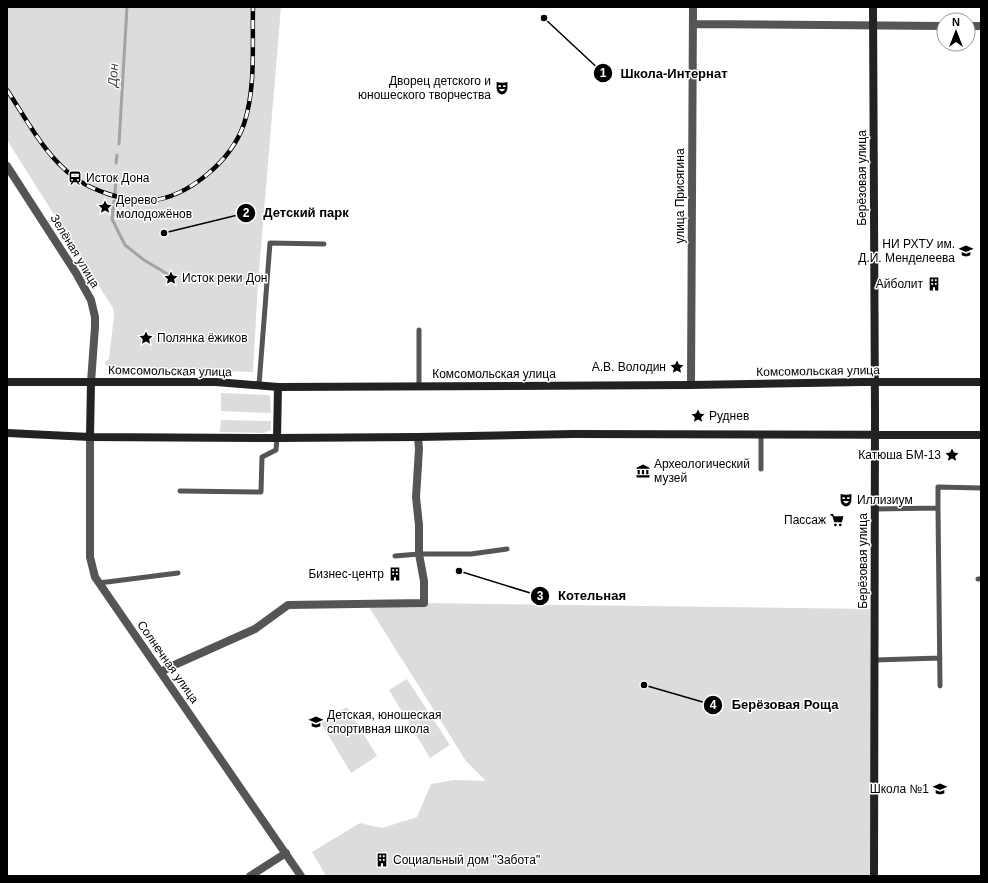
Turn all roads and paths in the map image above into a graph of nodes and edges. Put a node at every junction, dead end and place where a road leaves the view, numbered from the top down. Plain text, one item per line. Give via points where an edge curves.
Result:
1 (693, 7) edge
2 (873, 7) edge
3 (693, 24) junction
4 (873, 25) junction
5 (936, 26) edge
6 (7, 166) edge
7 (324, 244) dead end
8 (419, 330) dead end
9 (7, 382) edge
10 (91, 382) junction
11 (875, 382) junction
12 (981, 382) edge
13 (258, 385) junction
14 (691, 385) junction
15 (419, 386) junction
16 (278, 387) junction
17 (7, 433) edge
18 (761, 434) junction
19 (875, 434) junction
20 (981, 435) edge
21 (90, 437) junction
22 (418, 437) junction
23 (277, 438) junction
24 (761, 469) dead end
25 (981, 488) edge
26 (180, 491) dead end
27 (938, 508) junction
28 (875, 509) junction
29 (507, 549) dead end
30 (419, 554) junction
31 (395, 556) dead end
32 (178, 573) dead end
33 (99, 583) junction
34 (940, 658) junction
35 (875, 660) junction
36 (161, 672) junction
37 (940, 686) dead end
38 (286, 853) junction
39 (250, 876) edge
40 (301, 876) edge
41 (874, 876) edge

1 - 3 street, улица Присягина
2 - 4 main road, Берёзовая улица
3 - 4 street
3 - 14 street, улица Присягина
4 - 5 street
4 - 11 main road, Берёзовая улица
6 - 10 street, Зелёная улица via 91,300 95,328
7 - 13 lane via 270,243
8 - 15 lane
9 - 10 main road, Комсомольская улица
10 - 13 main road, Комсомольская улица via 216,382
10 - 21 main road
11 - 12 main road, Комсомольская улица
11 - 14 main road, Комсомольская улица
11 - 19 main road, Берёзовая улица
13 - 16 main road, Комсомольская улица
14 - 15 main road, Комсомольская улица
15 - 16 main road, Комсомольская улица
16 - 23 main road
17 - 21 main road
18 - 19 main road
18 - 22 main road
18 - 24 lane
19 - 20 main road
19 - 28 main road, Берёзовая улица
21 - 23 main road
21 - 33 street, Солнечная улица via 90,557
22 - 23 main road
22 - 30 street via 416,497
23 - 26 lane via 276,450 262,456 261,492
25 - 27 lane via 938,487
27 - 28 lane
27 - 34 lane
28 - 35 main road, Берёзовая улица
29 - 30 lane via 471,554
30 - 31 lane
30 - 36 street via 424,580 424,603 288,605 255,629
32 - 33 lane
33 - 36 street, Солнечная улица
34 - 35 lane
34 - 37 lane
35 - 41 main road, Берёзовая улица
36 - 38 street, Солнечная улица
38 - 39 street
38 - 40 street, Солнечная улица

